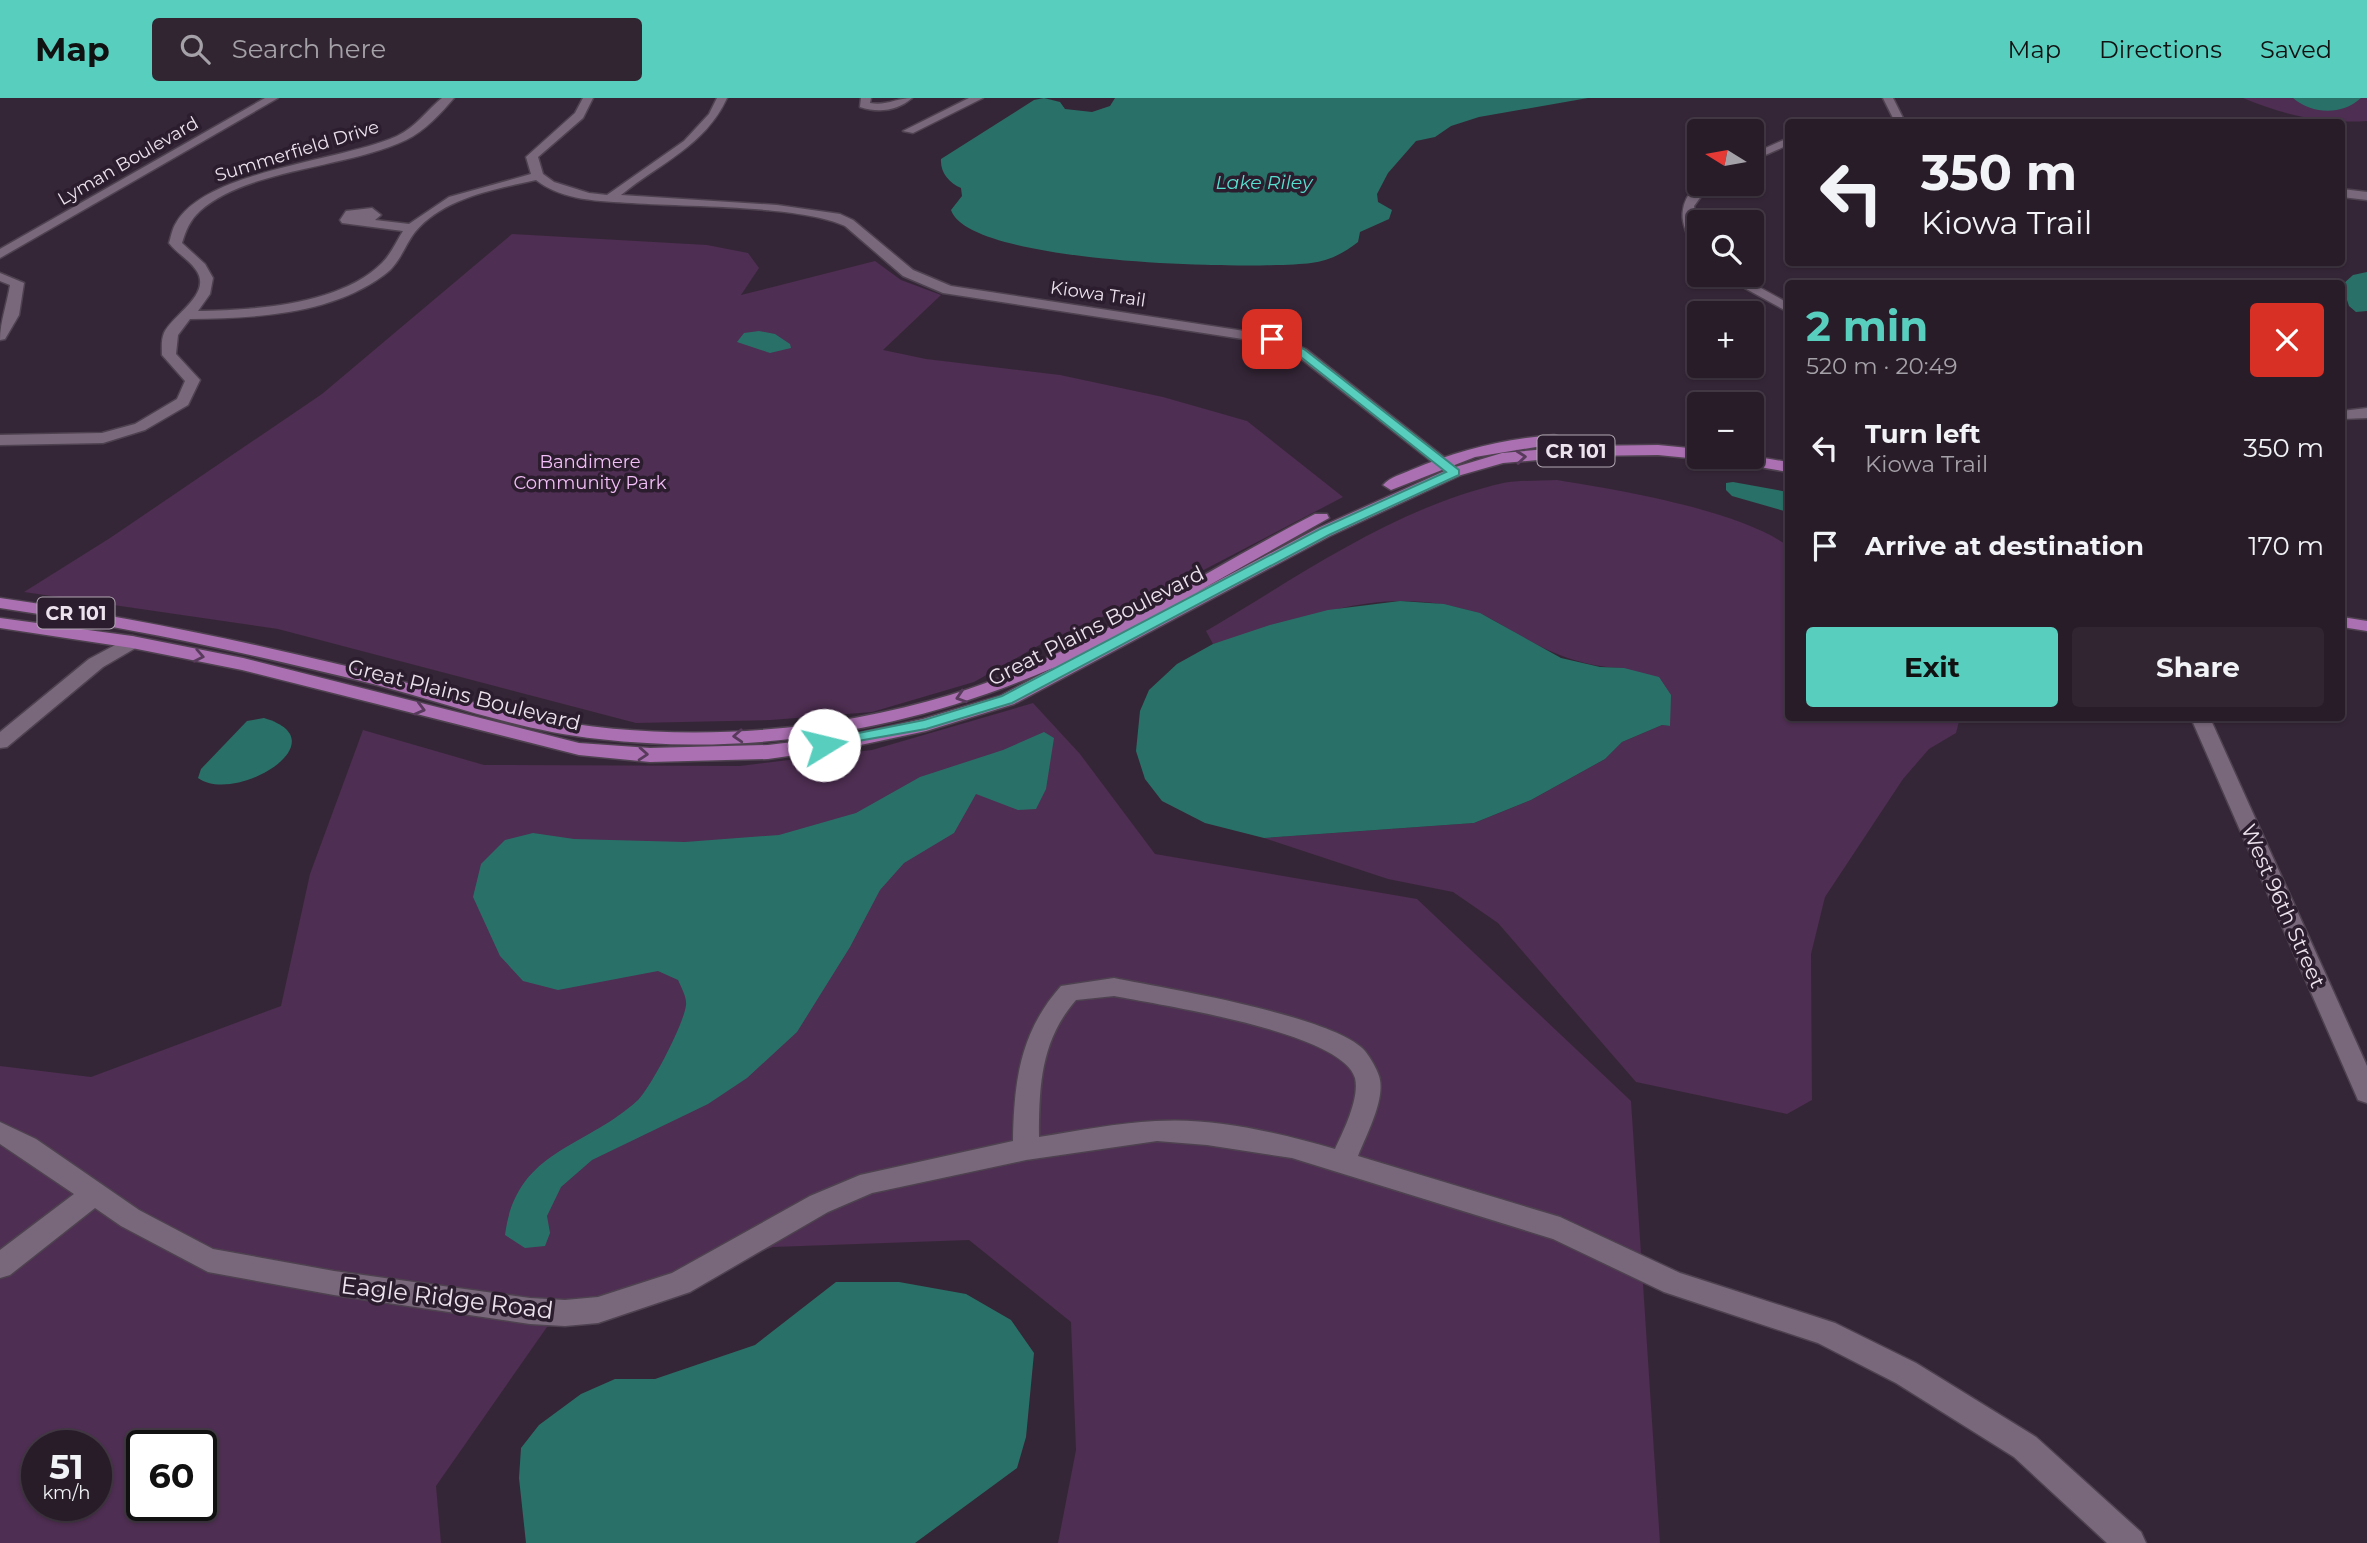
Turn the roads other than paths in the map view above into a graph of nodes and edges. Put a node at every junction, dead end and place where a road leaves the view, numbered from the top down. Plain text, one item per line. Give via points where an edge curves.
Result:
1 (273, 98) edge
2 (449, 98) edge
3 (588, 98) edge
4 (722, 98) edge
5 (866, 98) edge
6 (907, 98) edge
7 (978, 98) edge
8 (1888, 98) edge
9 (1898, 119) edge
10 (909, 131) dead end
11 (1785, 142) edge
12 (1764, 152) edge
13 (538, 176) junction
14 (2345, 193) edge
15 (1691, 196) edge
16 (2367, 196) edge
17 (608, 200) junction
18 (1687, 215) edge
19 (366, 221) dead end
20 (411, 228) junction
21 (0, 254) edge
22 (0, 277) edge
23 (1750, 287) edge
24 (0, 290) edge
25 (16, 294) junction
26 (1785, 306) edge
27 (187, 315) junction
28 (0, 336) edge
29 (2367, 413) edge
30 (2345, 415) edge
31 (0, 440) edge
32 (1687, 442) edge
33 (1764, 451) edge
34 (1687, 453) edge
35 (1785, 454) edge
36 (1764, 463) edge
37 (1785, 466) edge
38 (1447, 467) junction
39 (0, 603) edge
40 (2345, 611) edge
41 (2367, 615) edge
42 (2345, 622) edge
43 (0, 623) edge
44 (2367, 626) edge
45 (132, 642) junction
46 (2201, 721) edge
47 (0, 741) edge
48 (2367, 1093) edge
49 (0, 1132) edge
50 (1026, 1149) junction
51 (1342, 1162) junction
52 (94, 1194) junction
53 (0, 1265) edge
54 (2130, 1543) edge

1 - 21 street, Lyman Boulevard
2 - 27 street, Summerfield Drive via 435,108 423,127 400,139 243,184 197,206 177,229 175,243 203,270 207,281 205,293
3 - 13 street via 579,116 532,157
4 - 17 street via 709,122 691,139
5 - 6 street via 864,105 878,108
7 - 10 street
8 - 9 street
11 - 12 street
13 - 17 street, Kiowa Trail via 569,192
13 - 20 street via 468,195
14 - 16 street
15 - 18 street
17 - 38 street, Kiowa Trail via 835,217 849,223 908,273 948,290 1289,344
19 - 20 street
20 - 27 street via 391,263 356,286 294,306
22 - 25 street via 17,283
23 - 26 street
24 - 25 street
25 - 28 street
27 - 31 street, Summerfield Drive via 169,339 169,355 193,380 192,389 166,414 103,438
29 - 30 street
32 - 38 main road, Great Plains Boulevard / CR 101 via 1516,442
33 - 35 main road
38 -> 34 main road, Great Plains Boulevard / CR 101 via 1582,451
36 - 37 main road
38 -> 39 main road, Great Plains Boulevard / CR 101 via 1283,537 1022,674 889,719 799,733 690,739 546,726 258,651 151,627
45 -> 38 main road, Great Plains Boulevard / CR 101 via 257,668 579,749 650,755 768,752 851,741 1007,700
40 - 41 main road
42 - 44 main road
43 - 45 main road, Great Plains Boulevard / CR 101
45 - 47 street via 96,663
46 - 48 street, West 96th Street
49 - 52 street, Eagle Ridge Road
50 - 51 street, Eagle Ridge Road via 1157,1131 1292,1147
50 - 51 street via 1028,1071 1044,1022 1069,992 1114,986 1225,1008 1326,1038 1356,1056 1368,1080 1363,1118
50 - 52 street, Eagle Ridge Road via 869,1183 819,1204 680,1283 598,1310 565,1313 334,1283 208,1260
51 - 54 street, Eagle Ridge Road via 1560,1229 1674,1283 1825,1332 1906,1373 2025,1447
52 - 53 street

